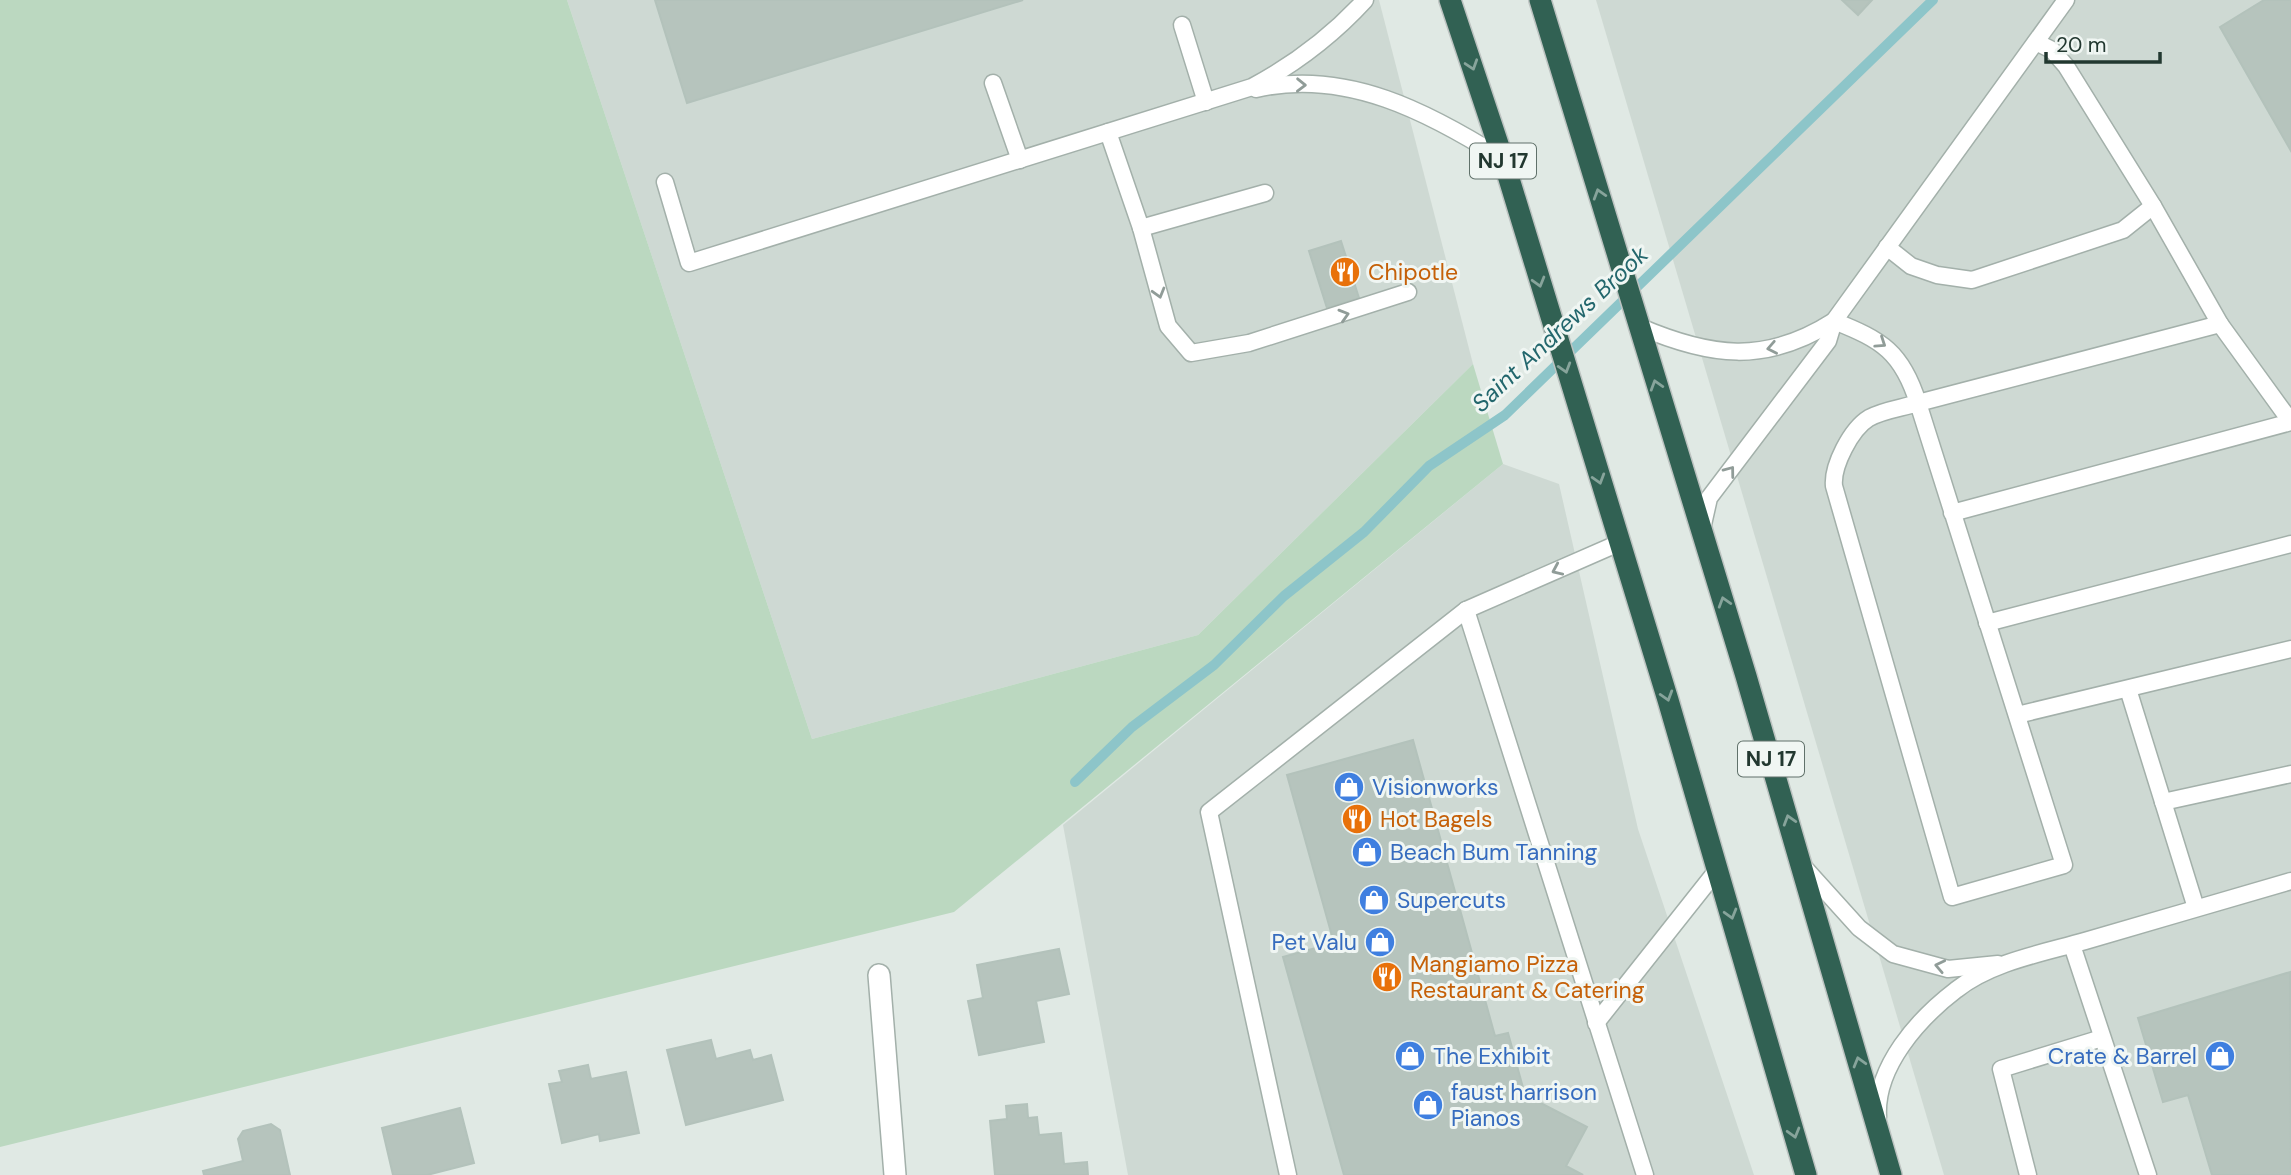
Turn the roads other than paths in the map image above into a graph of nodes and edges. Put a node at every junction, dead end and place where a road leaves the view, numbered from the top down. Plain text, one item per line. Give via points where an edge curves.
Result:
1 (1365, 0) edge
2 (1450, 0) edge
3 (1540, 0) edge
4 (2066, 0) edge
5 (1182, 25) dead end
6 (2036, 42) junction
7 (993, 83) dead end
8 (1233, 93) junction
9 (1206, 102) junction
10 (1108, 132) junction
11 (1503, 159) junction
12 (1020, 160) junction
13 (665, 182) dead end
14 (1265, 193) dead end
15 (2153, 206) junction
16 (1141, 228) junction
17 (1887, 247) junction
18 (1408, 292) dead end
19 (1834, 321) junction
20 (2220, 324) junction
21 (1640, 335) junction
22 (1918, 403) junction
23 (1952, 513) junction
24 (1702, 531) junction
25 (1619, 543) junction
26 (2291, 544) edge
27 (1466, 610) junction
28 (1987, 623) junction
29 (2291, 649) edge
30 (2128, 688) junction
31 (2017, 715) junction
32 (2291, 774) edge
33 (2163, 802) junction
34 (1803, 866) junction
35 (1718, 869) junction
36 (2291, 881) edge
37 (2196, 908) junction
38 (2071, 945) junction
39 (2007, 964) junction
40 (879, 975) dead end
41 (1596, 1023) junction
42 (2102, 1038) junction
43 (1879, 1133) junction
44 (895, 1175) edge
45 (1288, 1175) edge
46 (1645, 1175) edge
47 (1806, 1175) edge
48 (1891, 1175) edge
49 (2028, 1175) edge
50 (2148, 1175) edge

1 - 8 lane via 1305,55 1252,87
2 -> 11 highway, NJ 17
21 -> 3 highway, NJ 17
4 - 6 lane
5 - 9 lane
6 - 15 lane via 2052,50 2066,66
6 - 17 lane
7 - 12 lane
8 - 9 lane
8 -> 11 lane via 1290,84 1360,91 1404,104 1451,126
9 - 10 lane
10 - 12 lane
10 - 16 lane
11 -> 25 highway, NJ 17
12 - 13 lane via 690,263
14 - 16 lane
15 - 17 lane via 2123,230 1972,280 1911,266
15 - 20 lane
16 -> 18 lane via 1168,326 1191,353 1249,343
17 - 19 lane
19 -> 21 lane via 1795,342 1744,352 1716,352
19 -> 22 lane via 1891,349 1912,383
24 -> 19 lane via 1709,498 1828,341
20 - 22 lane
20 - 23 lane via 2291,422
24 -> 21 highway, NJ 17
22 - 23 lane
22 - 31 lane via 1865,420 1833,474 1952,897 2064,865
23 - 28 lane
34 -> 24 highway, NJ 17
25 -> 27 lane
25 -> 35 highway, NJ 17
26 - 28 lane
27 - 41 lane
27 - 45 lane via 1209,812
28 - 31 lane
29 - 30 lane
30 - 31 lane
30 - 33 lane
32 - 33 lane
33 - 37 lane
39 -> 34 lane via 1948,969 1894,954 1859,928
43 -> 34 highway, NJ 17
35 - 41 lane
35 -> 47 highway, NJ 17
36 - 37 lane
37 - 38 lane
38 - 39 lane
38 - 42 lane
39 - 43 lane via 1957,989 1914,1031 1887,1069 1877,1103
40 - 44 street
41 - 46 lane
42 - 49 lane via 2001,1069
42 - 50 lane
43 - 48 highway, NJ 17

